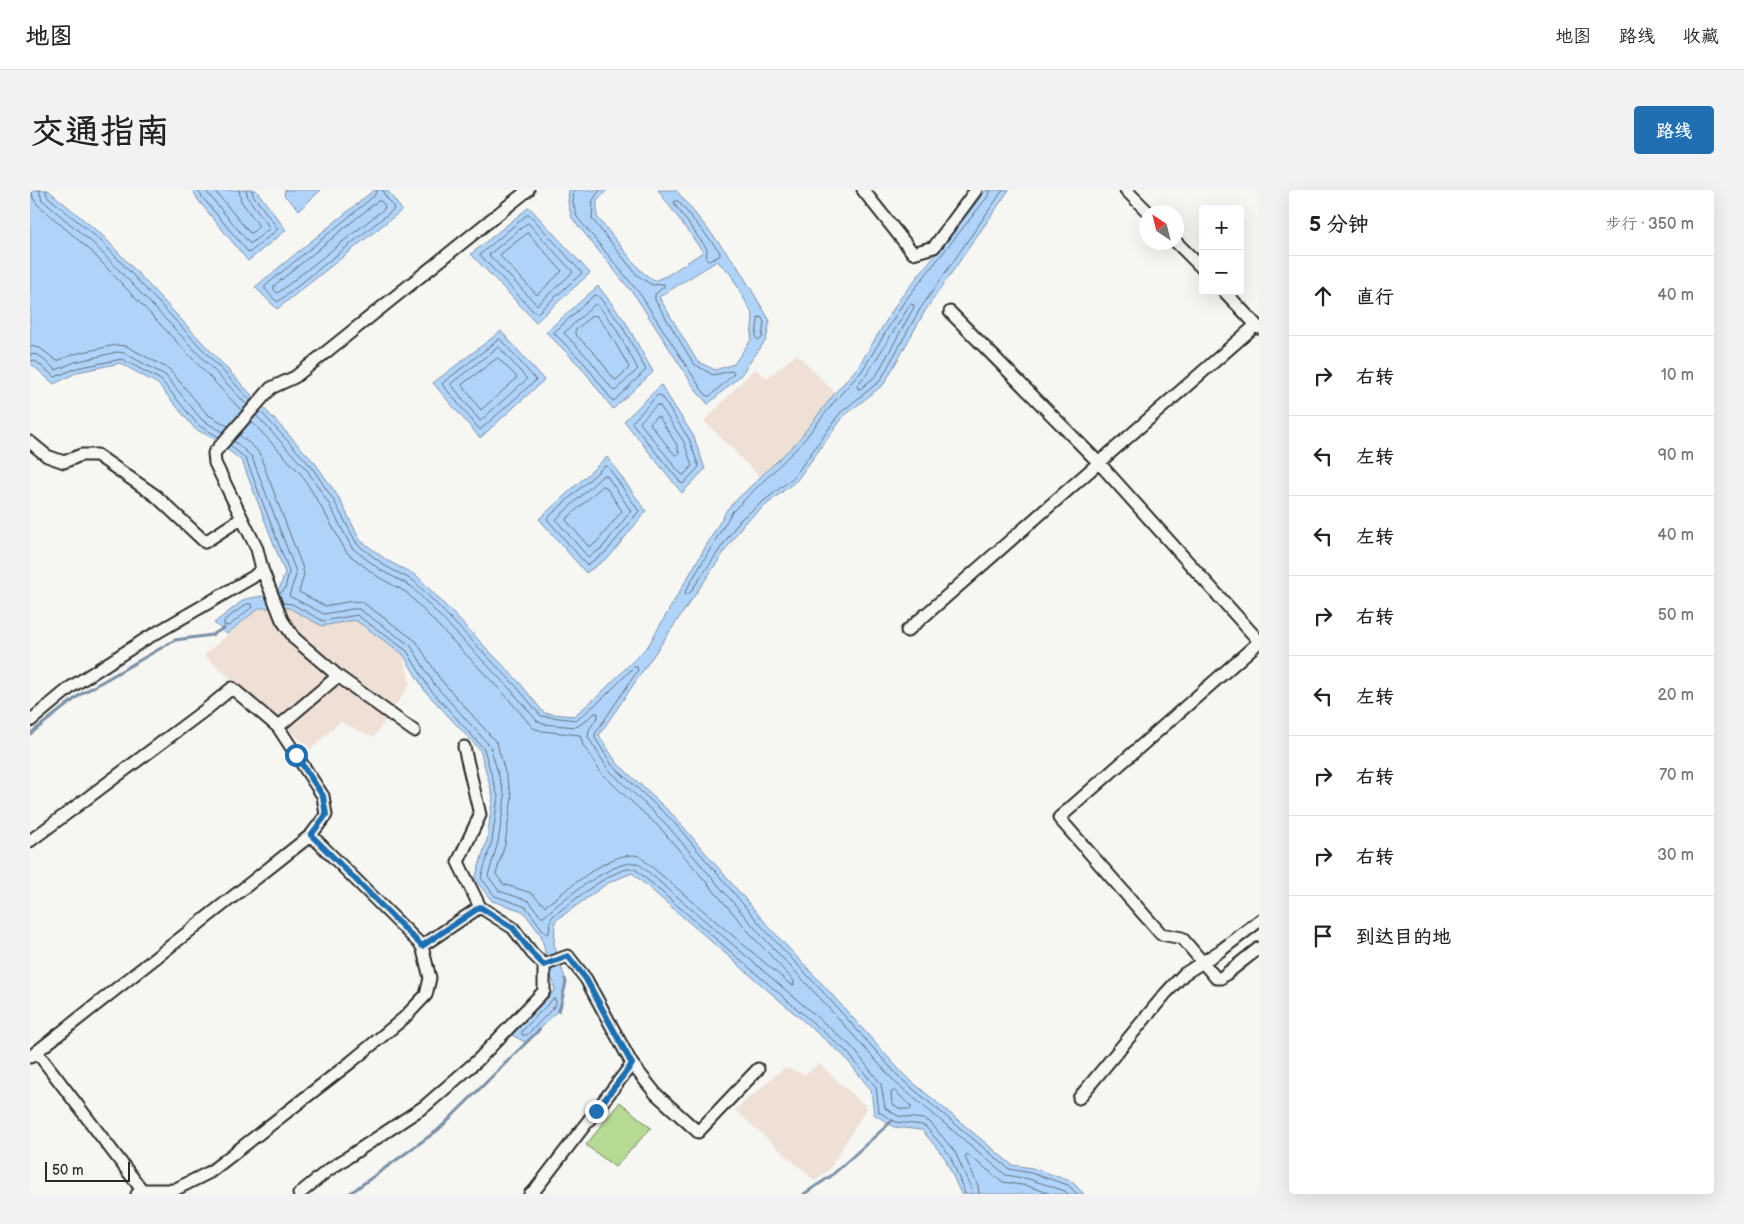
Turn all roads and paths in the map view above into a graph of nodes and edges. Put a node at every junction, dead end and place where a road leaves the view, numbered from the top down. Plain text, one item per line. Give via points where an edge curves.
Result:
1 (528, 190) edge
2 (862, 190) edge
3 (976, 190) edge
4 (1126, 190) edge
5 (1141, 205) edge
6 (1184, 250) edge
7 (1199, 265) edge
8 (1228, 295) edge
9 (950, 312) dead end
10 (1258, 326) edge
11 (30, 442) edge
12 (1098, 463) junction
13 (242, 518) junction
14 (262, 569) junction
15 (907, 631) dead end
16 (1259, 641) edge
17 (338, 676) junction
18 (30, 721) edge
19 (278, 727) junction
20 (414, 731) dead end
21 (464, 747) dead end
22 (311, 835) junction
23 (30, 841) edge
24 (480, 907) junction
25 (1259, 921) edge
26 (422, 946) junction
27 (1259, 948) edge
28 (1202, 962) junction
29 (544, 965) junction
30 (34, 1055) edge
31 (632, 1064) junction
32 (758, 1068) dead end
33 (1079, 1098) dead end
34 (140, 1192) edge
35 (299, 1194) edge
36 (530, 1194) edge

1 - 13 street via 295,377 271,388 214,453 215,463
2 - 3 street via 913,254 934,247
4 - 5 street
6 - 7 street
8 - 10 street
9 - 12 street
10 - 12 street
11 - 13 street via 47,456 64,462 81,455 97,455 156,496 204,542
12 - 15 street
12 - 16 street
13 - 14 street via 257,549
14 - 17 street via 282,620 295,639
14 - 18 street via 87,676
16 - 28 street via 1059,818 1161,934 1182,938
17 - 19 street
17 - 20 street
19 - 22 street via 323,796 326,815
19 - 23 street via 232,688
21 - 24 street via 480,816 458,862
22 - 26 street
22 - 30 street
24 - 26 street
24 - 29 street via 513,928
25 - 28 street
26 - 34 street via 430,978 426,995 404,1018 210,1172 174,1190
27 - 28 street via 1221,978 1216,978
28 - 33 street via 1184,974 1166,993
29 - 31 street via 568,956 586,979
29 - 35 street via 544,990 478,1060 425,1106 327,1171
30 - 34 street
31 - 32 street via 656,1094 698,1132
31 - 36 street

